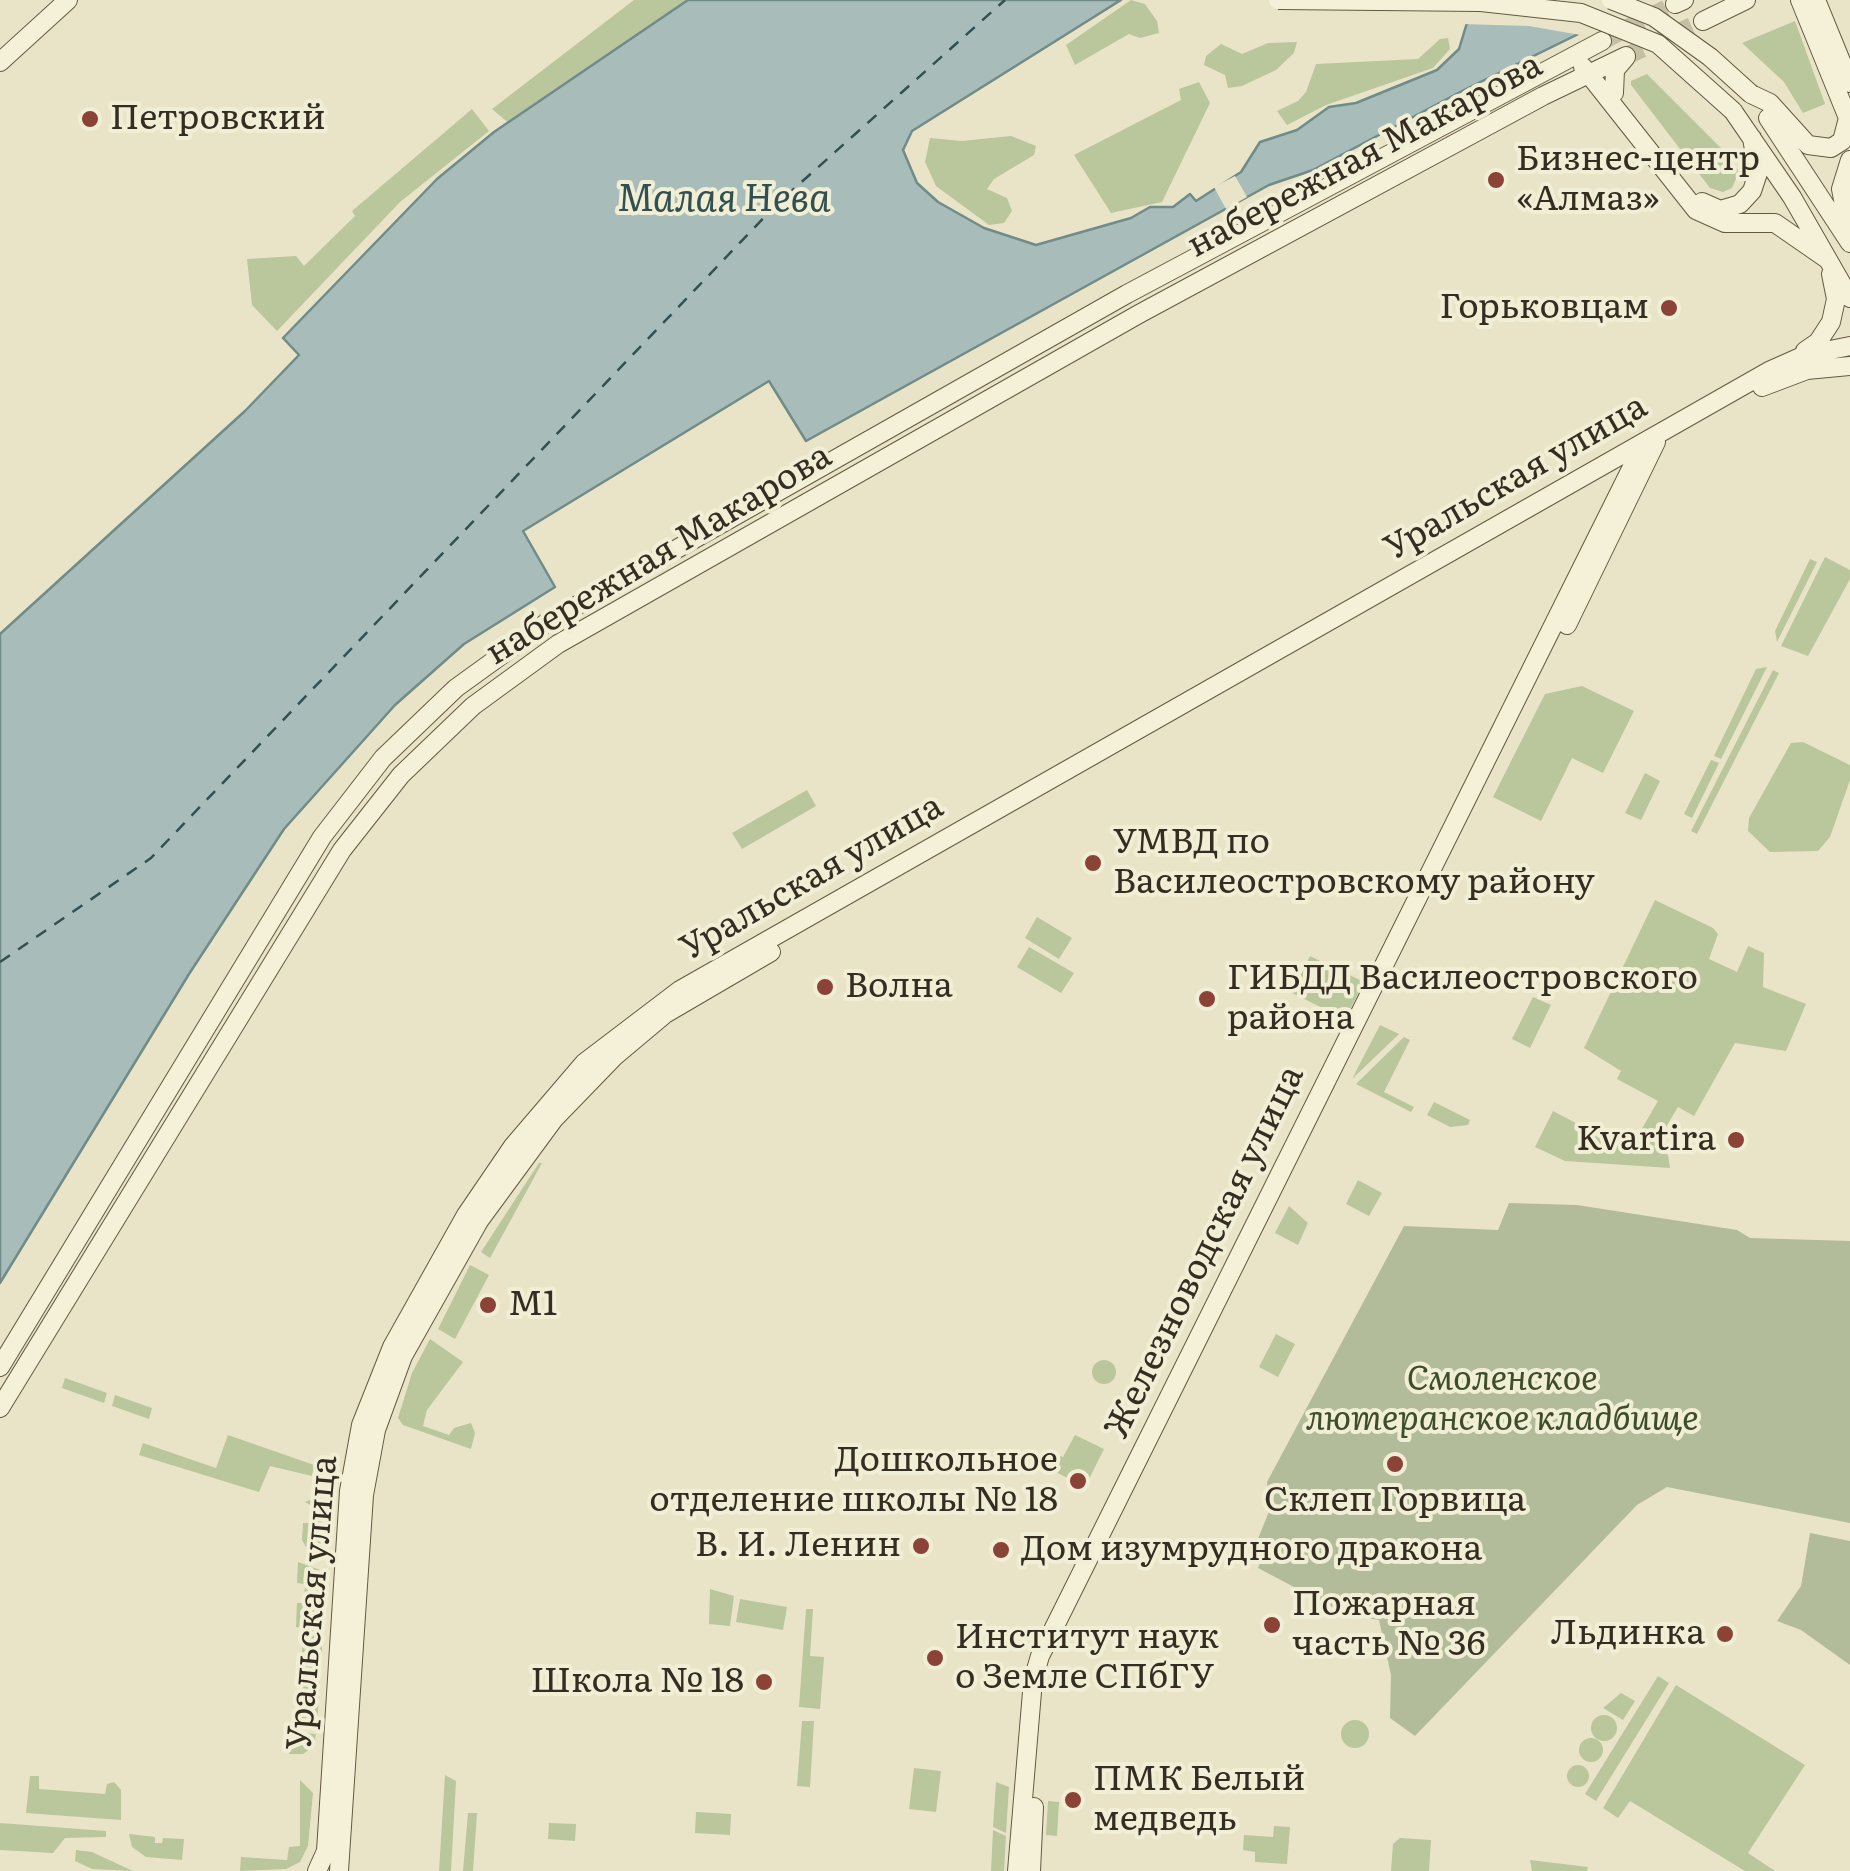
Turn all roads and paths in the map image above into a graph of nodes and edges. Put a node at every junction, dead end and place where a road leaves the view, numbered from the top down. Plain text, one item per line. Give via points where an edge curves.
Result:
1 (52, 0) edge
2 (68, 0) edge
3 (1278, 0) edge
4 (1611, 0) edge
5 (1746, 0) edge
6 (1800, 0) edge
7 (1816, 0) edge
8 (1703, 20) tunnel mouth
9 (1602, 41) tunnel mouth
10 (0, 48) edge
11 (1577, 52) junction
12 (0, 62) edge
13 (1592, 73) junction
14 (1850, 83) edge
15 (1614, 93) junction
16 (1751, 94) junction
17 (1752, 138) junction
18 (1850, 160) edge
19 (1850, 240) edge
20 (1828, 262) junction
21 (1850, 298) edge
22 (1850, 346) edge
23 (1794, 358) junction
24 (1850, 366) edge
25 (1656, 441) junction
26 (1637, 457) junction
27 (1603, 476) junction
28 (1621, 490) junction
29 (0, 1367) edge
30 (0, 1408) edge
31 (317, 1871) edge
32 (339, 1871) edge
33 (1018, 1871) edge
34 (1031, 1871) edge

1 - 10 main road
2 - 12 main road
3 - 17 main road, bridge via 1516,4 1581,13 1658,44 1733,111
4 - 16 main road, bridge via 1654,17
5 - 8 main road
6 - 16 main road via 1848,118 1842,141 1830,148 1808,145 1770,103
7 - 14 main road
9 - 11 main road, набережная Макарова
11 - 13 main road
11 - 29 main road, набережная Макарова via 1126,294 546,623 456,688 353,794
13 - 15 main road
13 - 15 main road, набережная Макарова via 1626,56 1613,78
13 - 20 main road via 1696,210 1725,224 1775,224
13 - 30 main road, набережная Макарова via 1139,314 558,644 444,732 342,850
15 - 17 main road via 1690,190 1720,210 1740,204 1752,191 1758,173
16 - 19 main road
17 - 20 main road
18 - 19 main road via 1842,189
20 - 21 main road
20 - 23 main road via 1836,298 1831,322 1818,342
22 - 23 main road, Уральская улица
23 - 25 main road, Уральская улица
24 - 25 main road, Уральская улица via 1775,380
25 - 26 main road, Железноводская улица
25 - 31 main road, Уральская улица via 680,990 584,1064 513,1146 466,1216 392,1347 361,1425 349,1490 326,1851
25 - 34 main road, Железноводская улица via 1049,1659 1042,1682
26 - 27 main road, Уральская улица
26 - 28 main road, Железноводская улица
27 - 28 main road via 1614,478
27 - 32 main road, Уральская улица via 666,1014 554,1118 501,1186 427,1310 376,1430 364,1495
28 - 33 main road, Железноводская улица via 1040,1656

